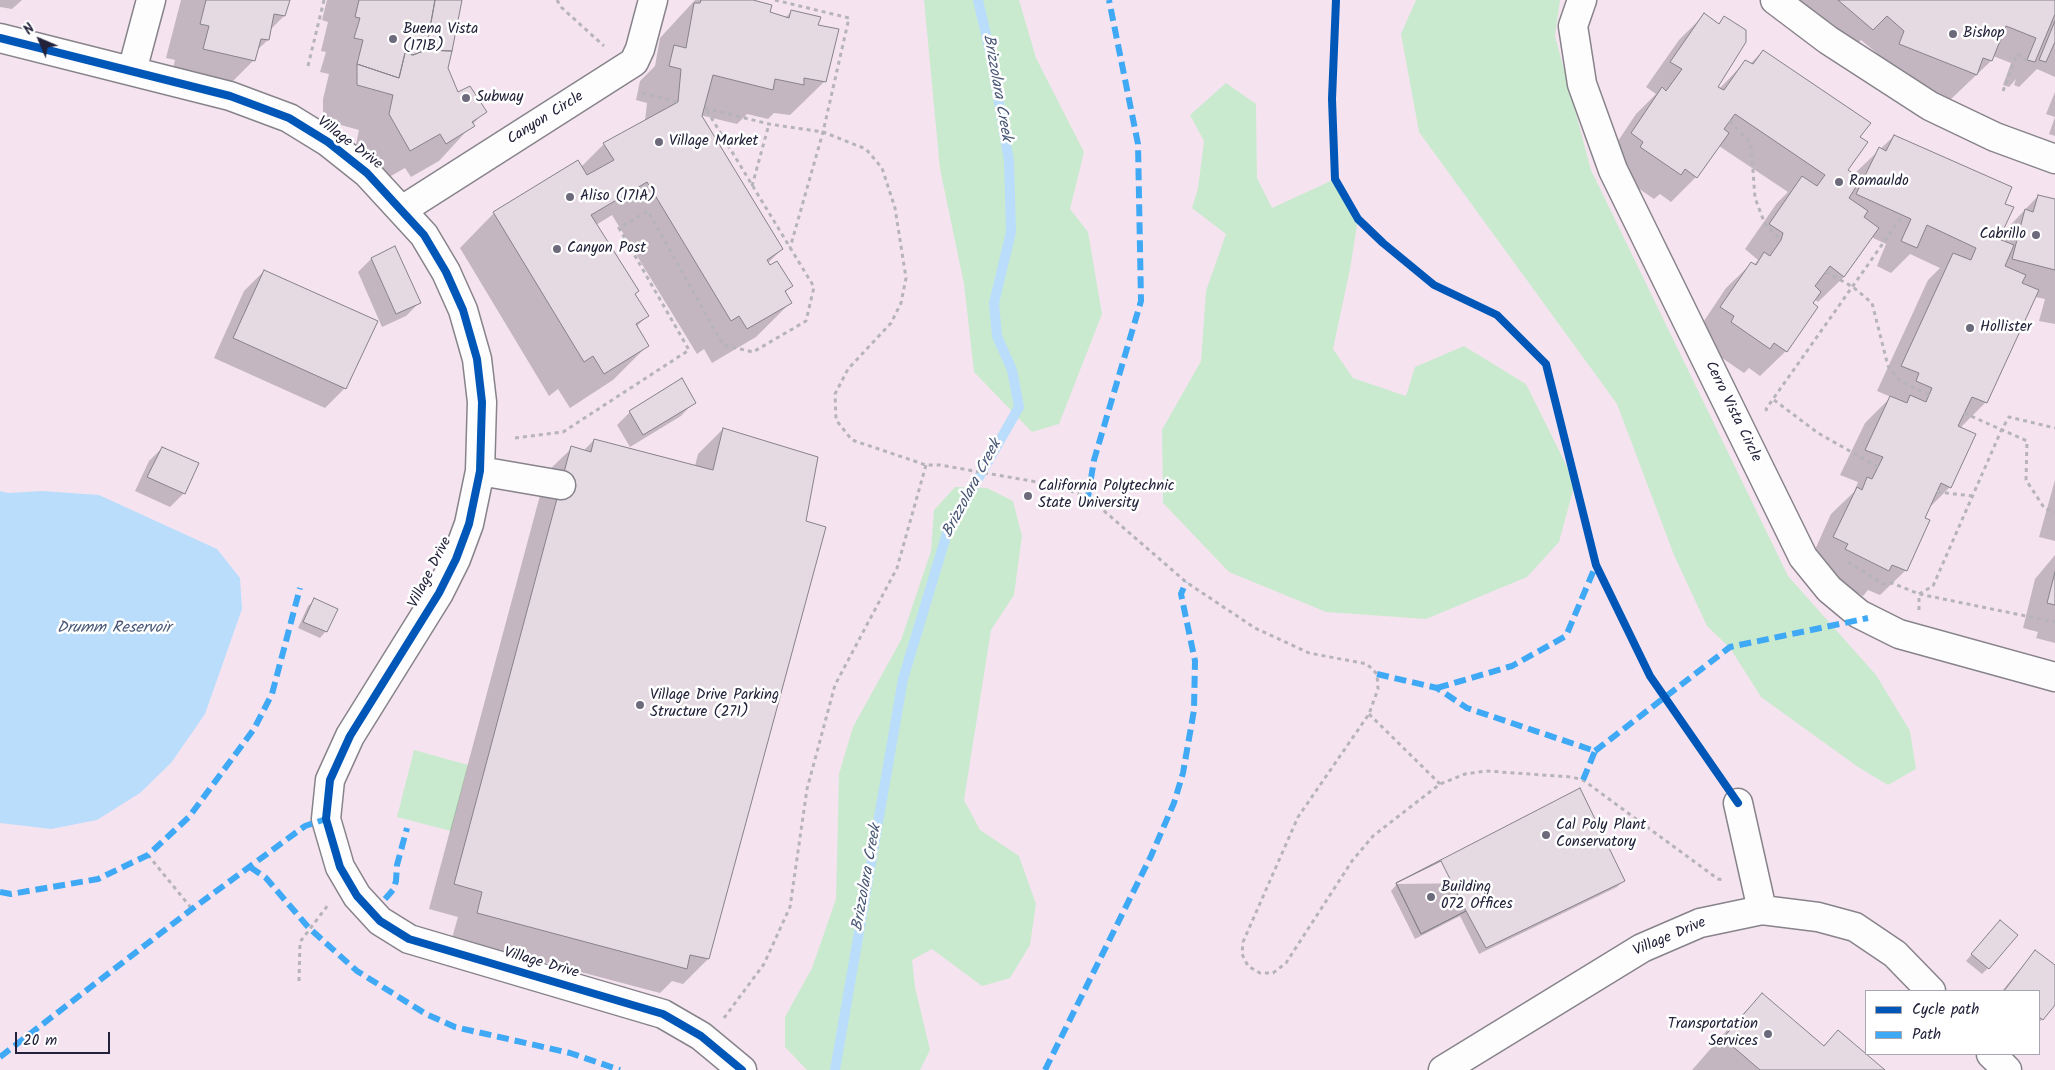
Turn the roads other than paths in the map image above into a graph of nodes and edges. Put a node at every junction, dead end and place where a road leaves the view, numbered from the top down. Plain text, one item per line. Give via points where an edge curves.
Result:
1 (151, 0) edge
2 (653, 0) edge
3 (1582, 0) edge
4 (1775, 0) edge
5 (0, 38) edge
6 (132, 71) junction
7 (2055, 159) edge
8 (402, 210) junction
9 (480, 471) junction
10 (560, 486) dead end
11 (2055, 677) edge
12 (1738, 803) dead end
13 (1760, 898) junction
14 (1930, 990) edge
15 (1992, 1055) edge
16 (742, 1070) edge
17 (1443, 1070) edge
18 (2007, 1070) edge

1 - 6 street
2 - 8 street, Canyon Circle via 634,62
3 - 11 street, Cerro Vista Circle via 1573,26 1582,84 1613,170 1803,557 1829,589 1860,614 1899,634
4 - 7 street via 1828,40 1930,106 1995,137
5 - 6 street, Village Drive
6 - 8 street, Village Drive via 230,96 288,118 368,172
8 - 9 street, Village Drive via 424,235 463,310 477,359 482,402
9 - 10 street
9 - 16 street, Village Drive via 469,524 456,559 439,593 350,736 330,780 326,819 340,867 368,909 380,921 409,939 663,1014 701,1036
12 - 13 street
13 - 14 street, Village Drive via 1855,927 1895,954
13 - 17 street, Village Drive via 1642,948
15 - 18 street

